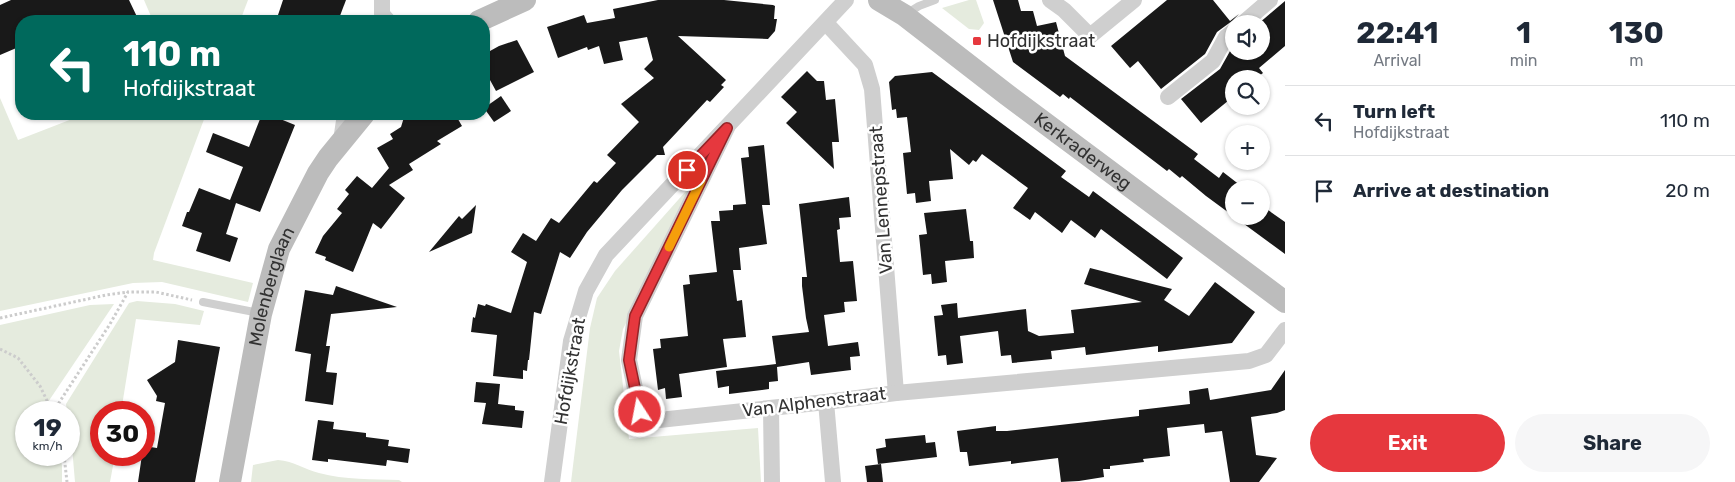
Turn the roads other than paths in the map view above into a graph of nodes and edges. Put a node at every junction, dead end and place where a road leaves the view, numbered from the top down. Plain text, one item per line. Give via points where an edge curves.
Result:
1 (525, 0) edge
2 (846, 0) edge
3 (879, 0) edge
4 (935, 0) edge
5 (1050, 0) edge
6 (1134, 0) edge
7 (1270, 0) edge
8 (904, 15) junction
9 (1252, 15) edge
10 (490, 16) edge
11 (826, 23) junction
12 (1225, 40) edge
13 (1168, 97) dead end
14 (344, 120) edge
15 (359, 120) edge
16 (727, 128) junction
17 (341, 142) junction
18 (203, 302) road end
19 (1285, 302) edge
20 (261, 314) junction
21 (1285, 330) edge
22 (896, 392) junction
23 (826, 402) junction
24 (771, 408) junction
25 (230, 482) edge
26 (552, 482) edge
27 (772, 482) edge
28 (833, 482) edge

1 - 10 street
2 - 11 street, Hofdijkstraat
3 - 8 street, Kerkraderweg
4 - 8 lane
5 - 6 street via 1090,36
7 - 9 street
8 - 19 street, Kerkraderweg
11 - 16 street, Hofdijkstraat
11 - 22 street, Van Lennepstraat via 865,65 872,89
12 - 13 street via 1213,61
14 - 17 street
15 - 17 street, Molenberglaan
16 - 24 street, Van Alphenstraat via 635,316 629,360 640,412 650,421
16 - 26 street, Hofdijkstraat via 606,256 586,291 571,341
17 - 20 street, Molenberglaan via 307,191 279,249
18 - 20 lane
20 - 25 street, Molenberglaan
21 - 22 street, Van Alphenstraat via 1266,355 1249,361
22 - 23 street, Van Alphenstraat
23 - 24 street, Van Alphenstraat
23 - 28 street
24 - 27 street

